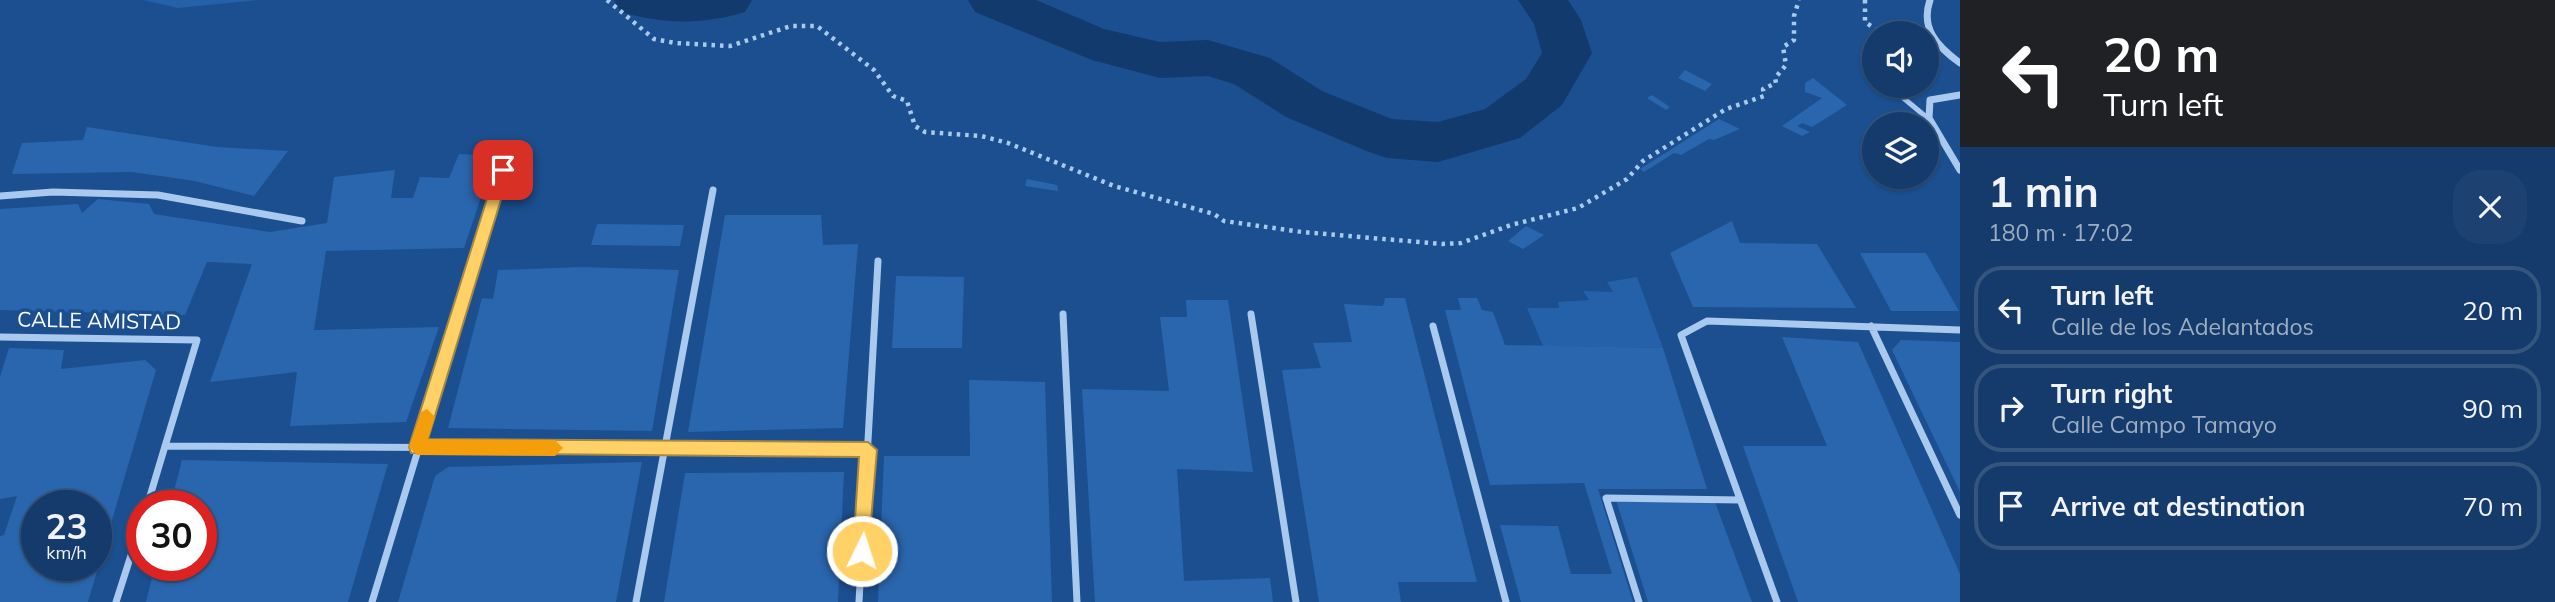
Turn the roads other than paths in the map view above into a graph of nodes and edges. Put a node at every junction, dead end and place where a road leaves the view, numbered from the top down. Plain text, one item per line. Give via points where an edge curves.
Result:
1 (1930, 0) edge
2 (1960, 63) edge
3 (1960, 95) edge
4 (1903, 98) edge
5 (1920, 112) edge
6 (1931, 112) edge
7 (1939, 135) edge
8 (503, 170) dead end
9 (1960, 170) edge
10 (713, 190) dead end
11 (0, 196) edge
12 (302, 221) dead end
13 (878, 261) dead end
14 (1063, 314) dead end
15 (1251, 314) dead end
16 (1433, 326) dead end
17 (1871, 326) junction
18 (1960, 330) edge
19 (0, 337) edge
20 (165, 446) junction
21 (417, 447) junction
22 (663, 449) junction
23 (868, 450) junction
24 (152, 490) edge
25 (1740, 500) junction
26 (1960, 515) edge
27 (126, 571) edge
28 (116, 602) edge
29 (372, 602) edge
30 (636, 602) edge
31 (859, 602) edge
32 (1077, 602) edge
33 (1296, 602) edge
34 (1506, 602) edge
35 (1639, 602) edge
36 (1777, 602) edge

1 - 2 street via 1924,19 1932,37
3 - 6 street via 1930,100
4 - 5 lane
7 - 9 street
8 - 21 street
10 - 22 street
11 - 12 street via 53,192 158,195
13 - 23 street
14 - 32 street
15 - 33 street
16 - 34 street
17 - 18 street
17 - 25 street via 1707,321 1681,335
17 - 26 street
19 - 20 street, CALLE AMISTAD via 197,340
20 - 21 street
20 - 24 street
21 - 22 street
21 - 29 street
22 - 23 street
22 - 30 street
23 - 31 street
25 - 35 street via 1606,498
25 - 36 street
27 - 28 street

